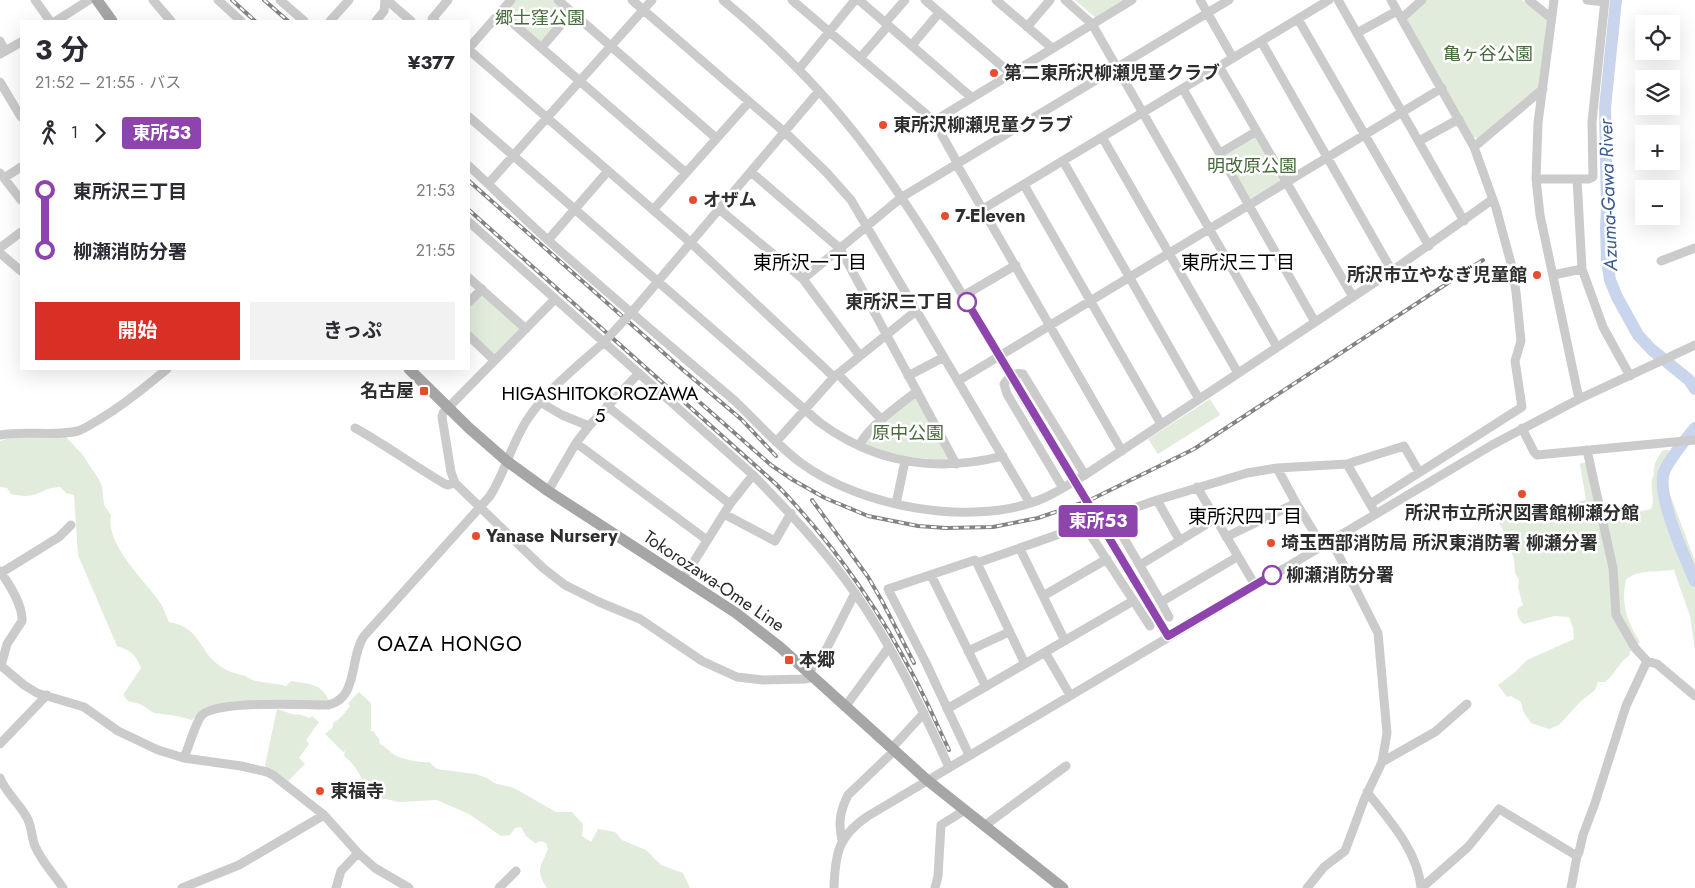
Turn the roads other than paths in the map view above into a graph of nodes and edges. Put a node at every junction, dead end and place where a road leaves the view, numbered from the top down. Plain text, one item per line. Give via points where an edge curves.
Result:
1 (36, 0) edge
2 (90, 0) edge
3 (97, 0) edge
4 (153, 0) edge
5 (218, 0) edge
6 (280, 0) edge
7 (349, 0) edge
8 (386, 0) edge
9 (448, 0) edge
10 (511, 0) edge
11 (558, 0) edge
12 (632, 0) edge
13 (652, 0) edge
14 (723, 0) edge
15 (792, 0) edge
16 (855, 0) edge
17 (859, 0) edge
18 (905, 0) edge
19 (925, 0) edge
20 (996, 0) edge
21 (1050, 0) edge
22 (1065, 0) edge
23 (1132, 0) edge
24 (1200, 0) edge
25 (1229, 0) edge
26 (1329, 0) edge
27 (1338, 0) edge
28 (1391, 0) edge
29 (1422, 0) edge
30 (1528, 0) edge
31 (1554, 0) edge
32 (1587, 0) edge
33 (1605, 1) edge
34 (643, 10) junction
35 (500, 12) junction
36 (572, 12) junction
37 (940, 13) junction
38 (1208, 13) junction
39 (1400, 14) junction
40 (1551, 18) junction
41 (1298, 19) junction
42 (49, 20) edge
43 (58, 20) edge
44 (111, 20) edge
45 (170, 20) edge
46 (240, 20) edge
47 (303, 20) edge
48 (331, 20) edge
49 (377, 20) edge
50 (411, 20) edge
51 (434, 20) edge
52 (1092, 24) junction
53 (887, 25) junction
54 (1027, 27) junction
55 (829, 32) junction
56 (1358, 33) junction
57 (0, 41) edge
58 (1261, 41) junction
59 (20, 43) edge
60 (912, 45) junction
61 (542, 47) junction
62 (611, 47) junction
63 (470, 48) edge
64 (1052, 48) junction
65 (470, 50) edge
66 (3, 52) edge
67 (860, 58) junction
68 (1233, 58) junction
69 (1219, 66) junction
70 (1117, 67) junction
71 (799, 69) junction
72 (1010, 74) junction
73 (581, 81) junction
74 (0, 82) edge
75 (1442, 88) junction
76 (1183, 89) junction
77 (1543, 89) junction
78 (819, 91) junction
79 (971, 97) junction
80 (749, 102) junction
81 (1143, 112) junction
82 (1402, 112) junction
83 (20, 115) edge
84 (470, 118) edge
85 (547, 118) junction
86 (1459, 119) junction
87 (934, 121) junction
88 (1257, 131) junction
89 (784, 132) junction
90 (1364, 134) junction
91 (1102, 137) junction
92 (716, 138) junction
93 (1419, 142) junction
94 (1474, 147) junction
95 (1220, 153) junction
96 (514, 157) junction
97 (1327, 157) junction
98 (1063, 161) junction
99 (958, 165) junction
100 (20, 167) edge
101 (470, 167) edge
102 (608, 171) junction
103 (751, 172) junction
104 (686, 173) junction
105 (2, 176) edge
106 (1578, 179) junction
107 (1536, 180) junction
108 (1286, 182) junction
109 (488, 184) junction
110 (1024, 185) junction
111 (902, 197) junction
112 (20, 199) edge
113 (1493, 199) junction
114 (1248, 205) junction
115 (719, 208) junction
116 (574, 209) junction
117 (983, 209) junction
118 (653, 210) junction
119 (1464, 220) junction
120 (470, 223) edge
121 (867, 226) junction
122 (1209, 229) junction
123 (20, 233) edge
124 (548, 240) junction
125 (690, 242) junction
126 (1429, 246) junction
127 (0, 248) edge
128 (1695, 248) edge
129 (840, 249) junction
130 (0, 253) edge
131 (1168, 253) junction
132 (1661, 261) dead end
133 (1016, 265) junction
134 (1582, 269) junction
135 (20, 270) edge
136 (1392, 271) junction
137 (1553, 275) junction
138 (1130, 277) junction
139 (470, 279) edge
140 (802, 279) junction
141 (657, 282) junction
142 (482, 289) junction
143 (963, 296) junction
144 (1353, 297) junction
145 (556, 299) junction
146 (1090, 300) junction
147 (470, 301) edge
148 (916, 311) junction
149 (632, 312) junction
150 (1315, 322) junction
151 (1050, 325) junction
152 (526, 328) junction
153 (886, 335) junction
154 (470, 337) edge
155 (603, 343) junction
156 (1695, 345) edge
157 (1277, 347) junction
158 (860, 356) junction
159 (998, 356) junction
160 (944, 357) junction
161 (494, 360) junction
162 (166, 370) edge
163 (410, 370) edge
164 (639, 373) junction
165 (1238, 373) junction
166 (836, 375) junction
167 (908, 376) junction
168 (1011, 376) junction
169 (1630, 376) junction
170 (958, 381) junction
171 (916, 392) junction
172 (1199, 399) junction
173 (1579, 399) junction
174 (540, 402) junction
175 (607, 406) junction
176 (448, 407) junction
177 (805, 409) junction
178 (882, 420) junction
179 (1162, 424) junction
180 (589, 426) junction
181 (355, 428) dead end
182 (1522, 428) junction
183 (0, 435) edge
184 (1692, 440) edge
185 (776, 442) junction
186 (576, 443) junction
187 (859, 446) junction
188 (1586, 450) junction
189 (1122, 451) junction
190 (1003, 456) junction
191 (905, 461) junction
192 (508, 462) junction
193 (956, 464) junction
194 (1347, 464) junction
195 (1277, 468) junction
196 (1419, 472) junction
197 (753, 475) junction
198 (1086, 475) junction
199 (1072, 478) tunnel mouth
200 (456, 483) junction
201 (1197, 487) junction
202 (1063, 488) junction
203 (548, 491) junction
204 (1157, 500) junction
205 (1030, 503) junction
206 (1296, 503) junction
207 (730, 504) junction
208 (896, 504) junction
209 (1370, 504) junction
210 (481, 506) junction
211 (791, 513) junction
212 (1376, 513) junction
213 (724, 514) junction
214 (1111, 516) junction
215 (1215, 519) junction
216 (1099, 523) tunnel mouth
217 (71, 525) dead end
218 (1084, 525) junction
219 (1226, 537) junction
220 (707, 540) junction
221 (1331, 540) junction
222 (1180, 541) junction
223 (1322, 545) junction
224 (1020, 549) junction
225 (1237, 557) junction
226 (1107, 559) junction
227 (977, 563) junction
228 (1140, 565) junction
229 (1, 572) edge
230 (931, 575) junction
231 (683, 579) junction
232 (1255, 585) junction
233 (855, 594) junction
234 (1043, 596) junction
235 (1133, 601) junction
236 (1161, 602) junction
237 (1169, 617) dead end
238 (1150, 626) dead end
239 (1009, 632) junction
240 (1168, 636) junction
241 (1065, 641) junction
242 (889, 647) junction
243 (968, 651) junction
244 (1045, 652) junction
245 (1647, 661) junction
246 (1025, 664) junction
247 (1, 666) edge
248 (812, 675) junction
249 (986, 687) junction
250 (47, 695) junction
251 (1070, 695) junction
252 (1695, 696) edge
253 (1467, 704) dead end
254 (845, 707) junction
255 (947, 709) junction
256 (924, 713) junction
257 (0, 744) edge
258 (892, 750) junction
259 (968, 755) junction
260 (184, 758) junction
261 (1382, 762) junction
262 (1066, 766) dead end
263 (950, 767) junction
264 (0, 778) edge
265 (926, 780) junction
266 (1367, 792) junction
267 (964, 810) junction
268 (324, 815) junction
269 (984, 826) junction
270 (842, 840) junction
271 (358, 853) junction
272 (1577, 856) junction
273 (516, 872) dead end
274 (1421, 887) edge
275 (63, 888) edge
276 (182, 888) edge
277 (336, 888) edge
278 (409, 888) edge
279 (499, 888) edge
280 (834, 888) edge
281 (935, 888) edge
282 (1063, 888) edge
283 (1307, 888) edge
284 (1571, 888) edge

1 - 42 street
2 - 43 street
3 - 44 main road
4 - 45 street
5 - 46 street
6 - 47 street
7 - 48 street
8 - 49 street via 384,11
8 - 50 street
9 - 51 street via 432,18
10 - 35 street
11 - 36 street
12 - 34 street
13 - 34 street
14 - 71 street
15 - 55 street
16 - 55 street
17 - 53 street
18 - 53 street
19 - 37 street
20 - 54 street
21 - 54 street
22 - 52 street
23 - 52 street
24 - 38 street
25 - 38 street
26 - 41 street
27 - 56 street
28 - 39 street
29 - 39 street
30 - 40 street
31 - 40 street
32 - 33 street
33 - 106 street via 1592,122 1594,177
34 - 62 street
34 - 80 street
35 - 61 street
35 - 63 street
36 - 61 street
36 - 62 street
37 - 60 street
37 - 72 street
38 - 68 street
38 - 70 street
39 - 56 street
39 - 75 street
40 - 77 street
41 - 58 street
41 - 90 street
52 - 64 street
52 - 70 street
53 - 60 street
53 - 67 street
54 - 64 street
55 - 67 street
55 - 71 street
56 - 82 street
57 - 66 street
58 - 68 street
58 - 97 street
59 - 66 street
60 - 79 street
61 - 73 street
62 - 73 street
62 - 92 street
64 - 72 street
65 - 85 street
67 - 87 street
68 - 69 street
69 - 76 street
69 - 88 street
70 - 81 street
70 - 99 street
71 - 78 street
72 - 79 street
73 - 85 street
73 - 104 street
74 - 83 street
75 - 82 street
75 - 86 street
76 - 81 street
76 - 95 street
77 - 94 street
77 - 107 street
78 - 89 street
78 - 111 street
79 - 87 street
80 - 89 street
80 - 92 street
81 - 91 street
81 - 122 street
82 - 90 street
82 - 93 street
84 - 96 street
85 - 96 street
85 - 102 street
86 - 93 street
86 - 94 street
87 - 99 street
88 - 95 street
88 - 108 street
89 - 103 street
89 - 121 street via 838,184
90 - 97 street
90 - 126 street
91 - 98 street
91 - 131 street
92 - 104 street
93 - 119 street
94 - 113 street
95 - 114 street
96 - 109 street
96 - 116 street
97 - 108 street
97 - 136 street
98 - 110 street
98 - 138 street
99 - 111 street
99 - 117 street
100 - 105 street
101 - 109 street
102 - 116 street
102 - 118 street
103 - 115 street
103 - 129 street
104 - 118 street
105 - 112 street
106 - 107 street
106 - 134 street
107 - 137 street
108 - 114 street
108 - 144 street
109 - 124 street
110 - 117 street
110 - 146 street
111 - 121 street
111 - 143 street
113 - 119 street
113 - 196 street via 1516,292 1520,341 1516,361 1522,407
114 - 122 street
114 - 150 street
115 - 125 street
115 - 140 street
116 - 124 street
116 - 141 street
117 - 133 street
118 - 125 street
119 - 126 street
120 - 145 street
121 - 129 street
121 - 148 street
122 - 131 street
122 - 157 street
123 - 127 street
124 - 149 street
125 - 141 street
125 - 166 street
126 - 136 street
128 - 132 street
129 - 140 street
129 - 153 street
130 - 135 street
131 - 138 street
131 - 165 street
133 - 143 street
133 - 151 street
134 - 137 street
134 - 169 street via 1603,327
136 - 144 street
137 - 173 street
138 - 146 street
138 - 172 street
139 - 142 street
140 - 158 street
141 - 149 street
141 - 177 street
142 - 147 street
142 - 152 street
143 - 159 street
144 - 150 street
145 - 152 street
145 - 155 street
146 - 151 street
146 - 179 street
148 - 153 street
148 - 160 street
149 - 155 street, bridge
149 - 185 street
150 - 157 street
151 - 159 street
151 - 189 street
152 - 161 street
153 - 158 street
153 - 167 street
154 - 161 street
155 - 164 street
155 - 174 street
156 - 169 street
157 - 165 street
158 - 166 street
159 - 168 street
159 - 170 street
160 - 167 street
160 - 170 street
161 - 176 street
162 - 183 street via 110,413 79,431
163 - 176 main road, Tokorozawa-Ome Line
164 - 175 street
164 - 197 street
165 - 172 street
166 - 177 street
166 - 178 street
167 - 171 street
168 - 198 street via 1022,374
168 - 199 street
168 - 202 street via 1004,384 1005,389
169 - 173 street
170 - 190 street
171 - 178 street
171 - 193 street
172 - 179 street
173 - 182 street
174 - 180 street
174 - 192 street via 516,440
175 - 180 street
175 - 207 street
176 - 192 main road, Tokorozawa-Ome Line
176 - 200 street via 442,417
177 - 185 street
177 - 187 street via 838,436
178 - 187 street
179 - 189 street
180 - 186 street
181 - 200 street via 444,484
182 - 188 street via 1537,455
182 - 212 street
184 - 188 street
185 - 208 street via 801,463 835,484
186 - 203 street
186 - 220 street
187 - 191 street
188 - 245 street via 1613,568 1616,615 1635,648
189 - 198 street
190 - 193 street
190 - 205 street
191 - 193 street
191 - 208 street
192 - 203 main road, Tokorozawa-Ome Line
192 - 210 street via 495,489
194 - 195 street
194 - 196 street via 1404,446
194 - 209 street
195 - 201 street
195 - 206 street
196 - 209 street
197 - 207 street
197 - 211 street
198 - 202 street
200 - 210 street
201 - 204 street
201 - 215 street
202 - 205 street
203 - 231 main road, Tokorozawa-Ome Line
204 - 214 street
204 - 222 street
205 - 208 street via 1009,509 969,512
206 - 219 street
206 - 223 street
207 - 213 street
209 - 212 street
210 - 248 street via 543,568 566,586 640,619 702,661 737,676 763,680 805,679
210 - 260 street via 364,636 359,644 347,694 340,701 328,706 258,703 209,711 200,717
211 - 213 street via 775,541
211 - 233 street
212 - 221 street
213 - 220 street
214 - 218 street
214 - 228 street
215 - 219 street
215 - 222 street
216 - 240 street
217 - 229 street via 59,537
218 - 224 street
218 - 226 street
219 - 225 street
220 - 231 street
221 - 223 street
221 - 261 street via 1378,633 1387,733
222 - 228 street
223 - 232 street
224 - 227 street
224 - 234 street
225 - 232 street
225 - 236 street
226 - 234 street
226 - 235 street
227 - 230 street via 975,560
227 - 239 street
228 - 236 street
229 - 247 street via 18,603 22,621 7,644
230 - 243 street
230 - 255 street via 888,589
231 - 248 main road, Tokorozawa-Ome Line via 763,633
232 - 240 street
233 - 242 street
233 - 248 street
234 - 241 street
235 - 238 street
235 - 241 street
236 - 237 street
239 - 243 street
239 - 246 street
240 - 251 street
241 - 244 street
242 - 254 street
242 - 256 street
243 - 249 street
244 - 246 street
244 - 251 street
245 - 252 street via 1657,664
245 - 272 street via 1626,706
246 - 249 street
247 - 250 street via 24,685
248 - 254 main road, Tokorozawa-Ome Line
249 - 255 street
250 - 257 street
250 - 260 street via 84,707 118,732
251 - 259 street
253 - 261 street via 1435,732
254 - 258 main road, Tokorozawa-Ome Line
255 - 259 street
256 - 258 street
256 - 263 street
258 - 265 main road, Tokorozawa-Ome Line
258 - 270 street via 848,795 839,823
259 - 263 street
260 - 268 street via 267,772
261 - 266 street
262 - 269 street
263 - 265 street
264 - 275 street via 29,820 38,852
265 - 267 main road, Tokorozawa-Ome Line
265 - 270 street via 862,820
266 - 274 street via 1402,837 1420,875
266 - 283 street via 1345,851 1324,867
267 - 269 main road, Tokorozawa-Ome Line
267 - 281 street via 941,825
268 - 271 street
268 - 276 street via 239,865
269 - 282 main road, Tokorozawa-Ome Line
270 - 280 street
271 - 277 street via 341,872
271 - 278 street via 375,868
272 - 274 street via 1499,809 1468,847
272 - 284 street
273 - 279 street

